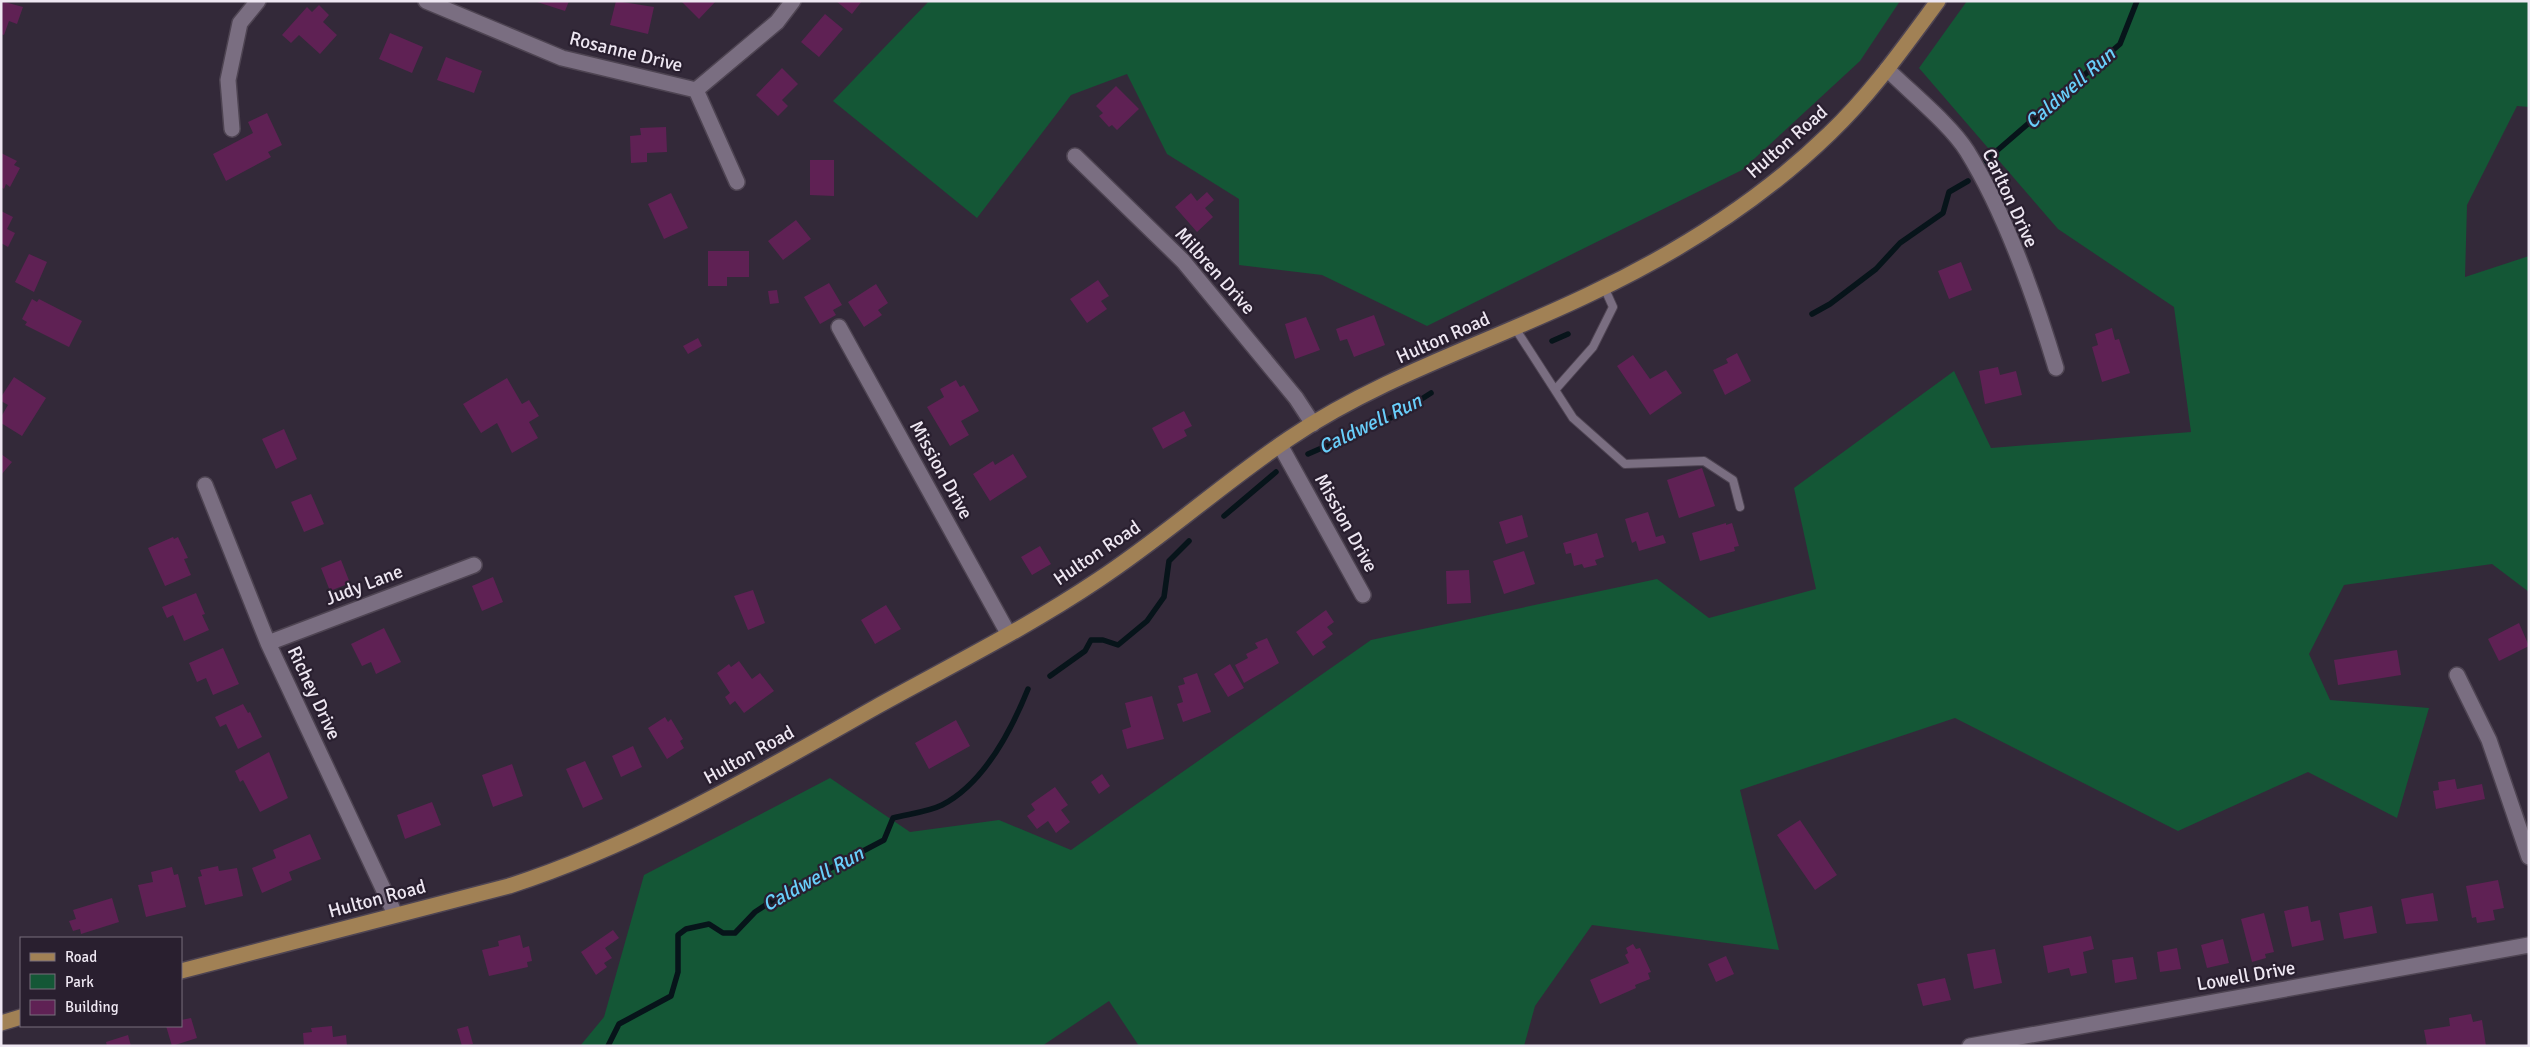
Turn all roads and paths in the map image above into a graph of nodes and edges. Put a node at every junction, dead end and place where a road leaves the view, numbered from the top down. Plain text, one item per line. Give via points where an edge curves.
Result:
1 (258, 1) edge
2 (426, 1) edge
3 (793, 1) edge
4 (1938, 1) edge
5 (1887, 69) junction
6 (696, 90) junction
7 (232, 130) dead end
8 (1075, 156) dead end
9 (737, 182) dead end
10 (1604, 287) junction
11 (839, 327) dead end
12 (1515, 328) junction
13 (2056, 368) dead end
14 (1554, 390) junction
15 (1313, 424) junction
16 (1280, 445) junction
17 (205, 485) dead end
18 (1740, 507) dead end
19 (474, 565) dead end
20 (1363, 595) dead end
21 (1008, 634) junction
22 (268, 643) junction
23 (2457, 675) dead end
24 (2529, 857) edge
25 (395, 914) junction
26 (2529, 945) edge
27 (182, 971) edge
28 (20, 1017) edge
29 (1, 1023) edge
30 (1970, 1046) edge

1 - 7 street via 240,23 228,80
2 - 6 street, Rosanne Drive via 562,58
3 - 6 street, Rosanne Drive via 777,22
4 - 5 main road, Hulton Road
5 - 10 main road, Hulton Road via 1831,132 1786,173 1700,234
5 - 13 street, Carlton Drive via 1966,150 2003,223 2039,313
6 - 9 street
8 - 15 street, Milbren Drive via 1183,262 1296,398
10 - 12 main road, Hulton Road
10 - 14 lane via 1613,307 1593,347
11 - 21 street, Mission Drive
12 - 14 lane
12 - 15 main road, Hulton Road via 1374,391
14 - 18 lane via 1573,418 1625,464 1704,461 1734,480
15 - 16 main road, Hulton Road
16 - 20 street, Mission Drive
16 - 21 main road, Hulton Road via 1098,580
17 - 22 street, Richey Drive
19 - 22 street, Judy Lane
21 - 25 main road, Hulton Road via 732,788 616,846 509,886
22 - 25 street, Richey Drive
23 - 24 street via 2489,740
25 - 27 main road, Hulton Road
26 - 30 street, Lowell Drive
28 - 29 main road

